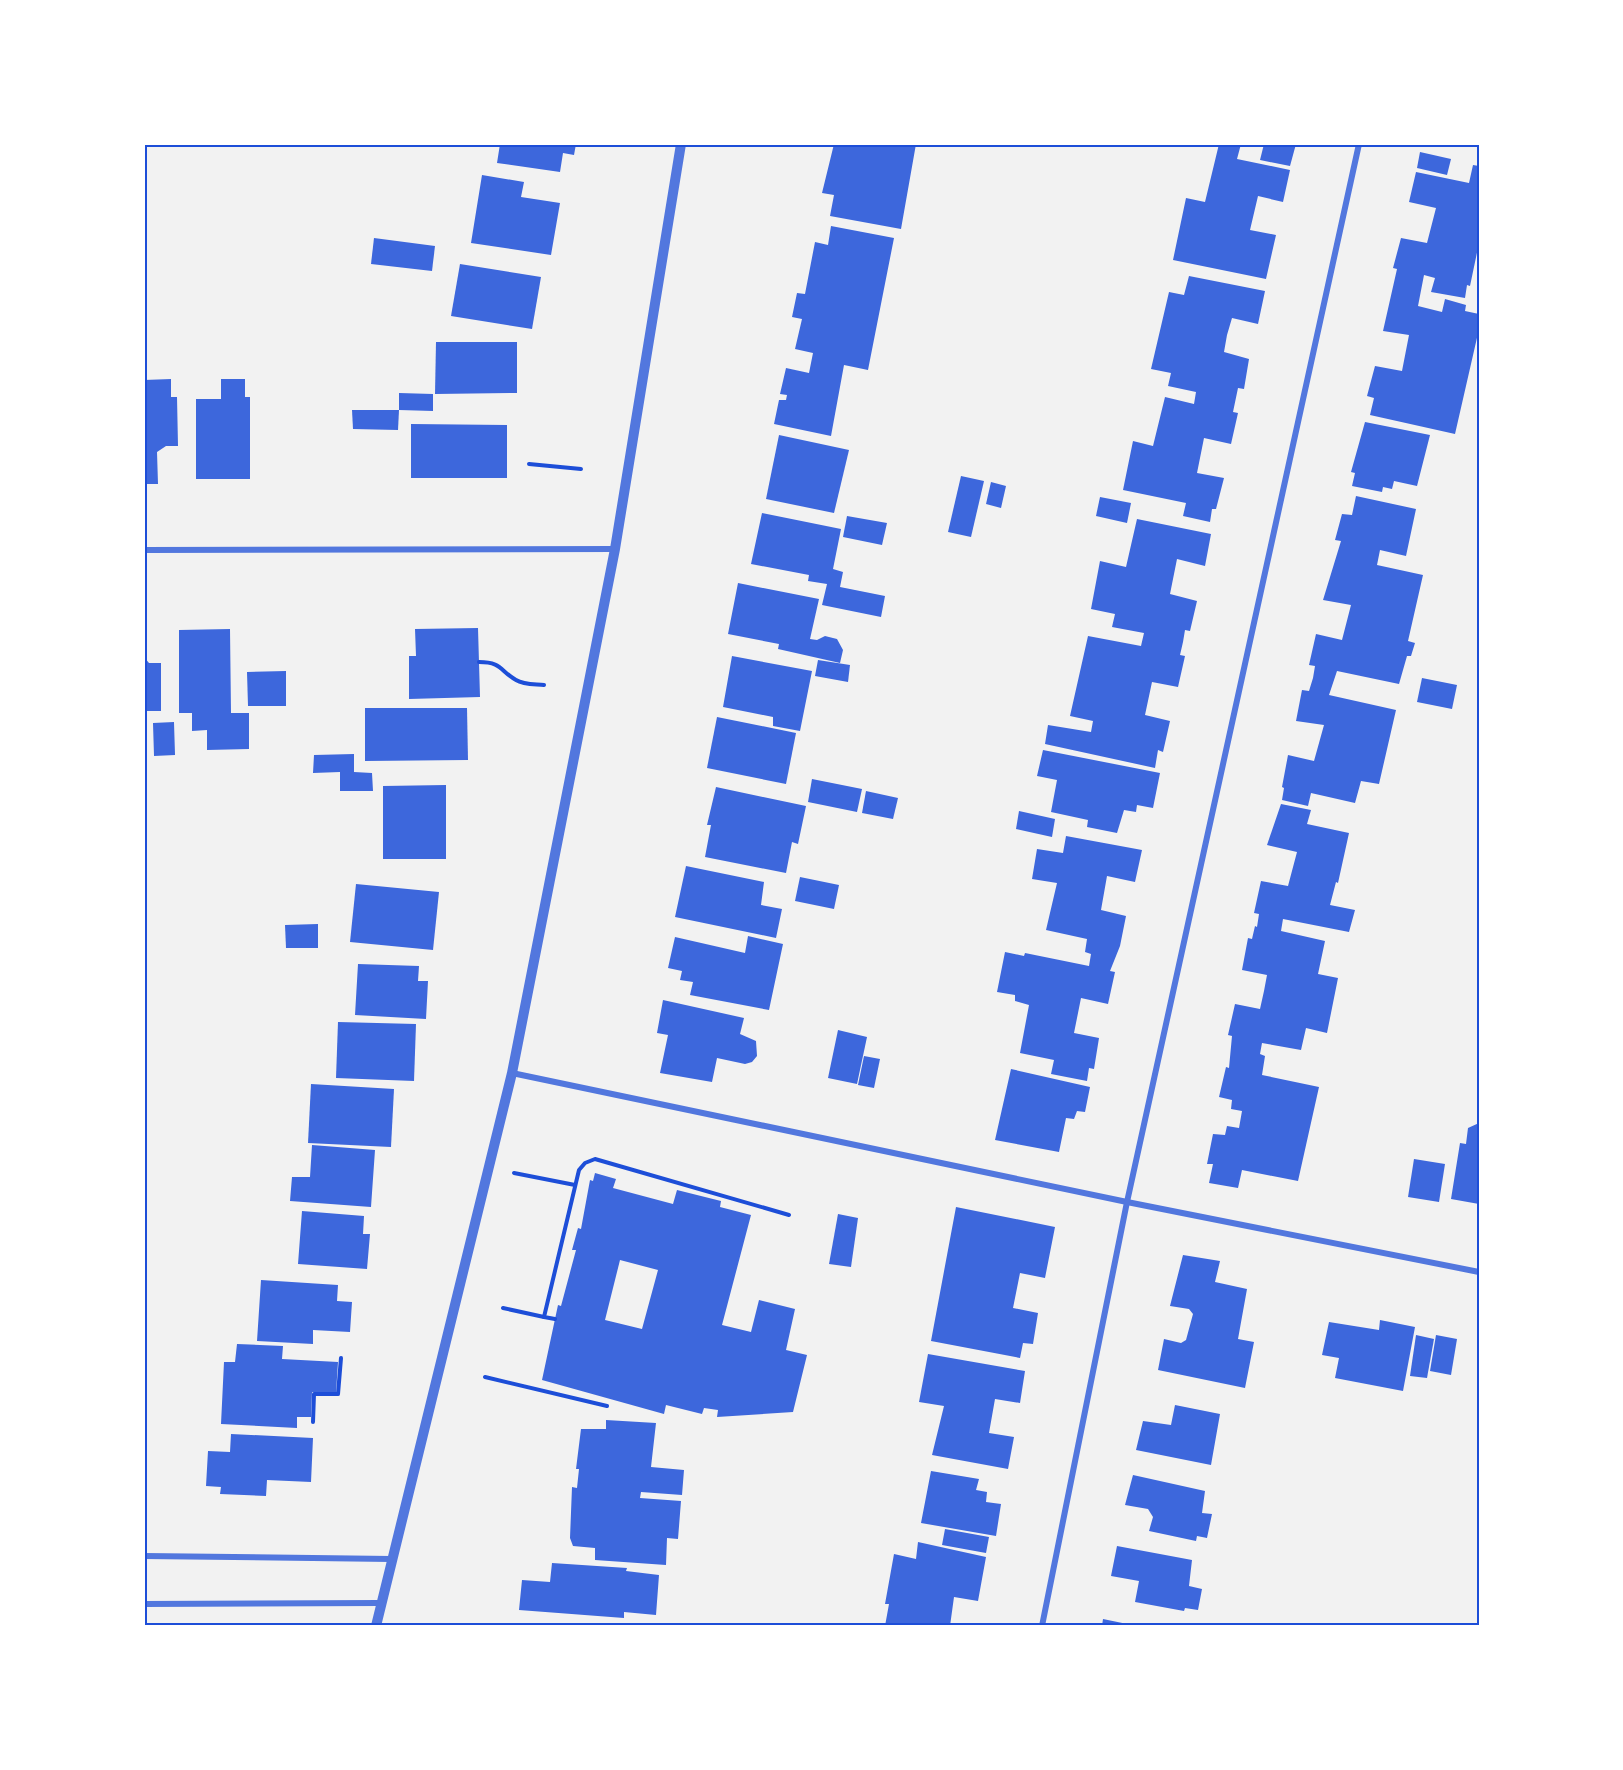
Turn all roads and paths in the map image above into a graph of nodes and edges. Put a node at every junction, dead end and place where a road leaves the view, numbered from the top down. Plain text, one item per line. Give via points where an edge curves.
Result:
1 (681, 144) edge
2 (1359, 144) edge
3 (529, 464) dead end
4 (581, 469) dead end
5 (615, 549) junction
6 (144, 550) edge
7 (479, 662) dead end
8 (544, 685) dead end
9 (512, 1073) junction
10 (536, 1178) dead end
11 (575, 1185) junction
12 (1127, 1202) junction
13 (789, 1215) dead end
14 (1479, 1272) edge
15 (503, 1308) dead end
16 (544, 1317) junction
17 (555, 1319) dead end
18 (341, 1358) dead end
19 (485, 1377) dead end
20 (607, 1406) dead end
21 (313, 1422) dead end
22 (144, 1556) edge
23 (392, 1560) junction
24 (380, 1603) junction
25 (144, 1604) edge
26 (376, 1626) edge
27 (1042, 1626) edge

1 - 5 street
2 - 12 street
3 - 4 path
5 - 6 street
5 - 9 street
7 - 8 path via 494,662 522,683
9 - 12 street
9 - 23 street
10 - 11 path
11 - 13 path via 579,1170 596,1159
11 - 16 path
12 - 14 street
12 - 27 street
15 - 16 path
16 - 17 path
18 - 21 path via 338,1394 314,1394
19 - 20 path
22 - 23 street
23 - 24 street
24 - 25 street
24 - 26 street

